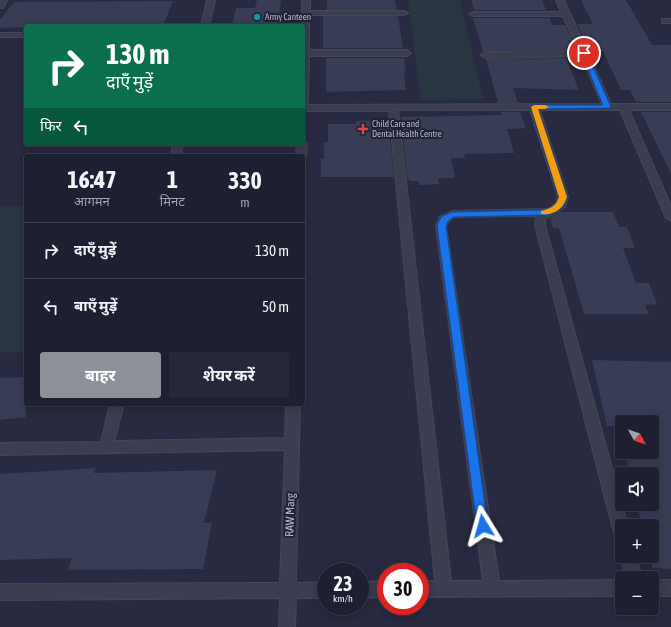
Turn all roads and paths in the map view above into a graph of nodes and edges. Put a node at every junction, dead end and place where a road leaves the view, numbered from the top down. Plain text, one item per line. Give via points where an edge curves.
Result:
1 (3, 0) edge
2 (211, 0) edge
3 (306, 0) edge
4 (560, 0) edge
5 (0, 6) edge
6 (306, 13) junction
7 (404, 13) dead end
8 (473, 14) dead end
9 (566, 14) junction
10 (205, 24) edge
11 (24, 35) edge
12 (0, 36) edge
13 (305, 53) joint
14 (407, 53) dead end
15 (584, 53) junction
16 (485, 55) dead end
17 (534, 107) junction
18 (608, 107) junction
19 (623, 107) junction
20 (671, 107) edge
21 (305, 108) edge
22 (393, 108) junction
23 (548, 212) junction
24 (671, 218) edge
25 (116, 406) edge
26 (294, 406) edge
27 (292, 444) junction
28 (106, 447) junction
29 (0, 449) edge
30 (618, 519) edge
31 (615, 588) edge
32 (659, 588) edge
33 (671, 588) edge
34 (429, 589) edge
35 (444, 589) junction
36 (492, 589) junction
37 (288, 590) junction
38 (317, 590) edge
39 (0, 592) edge
40 (286, 627) edge

1 - 5 street
2 - 10 street
3 - 6 street
4 - 9 street
6 - 7 street
6 - 13 street
8 - 9 street
9 - 15 street
11 - 12 street
13 - 14 street
15 - 16 street
15 - 18 street
17 - 18 street
17 - 22 street
17 - 23 street via 563,197 560,205
18 - 19 street
19 - 20 street
19 - 24 street
21 - 22 street
22 - 35 street
23 - 30 street via 540,218 540,225
23 - 36 street via 452,214 444,219 442,226
25 - 28 street
26 - 27 street, RAW Marg
27 - 28 street
27 - 37 street, RAW Marg
28 - 29 street
31 - 36 street
32 - 33 street
34 - 35 street
35 - 36 street
37 - 38 street
37 - 39 street
37 - 40 street, RAW Marg

